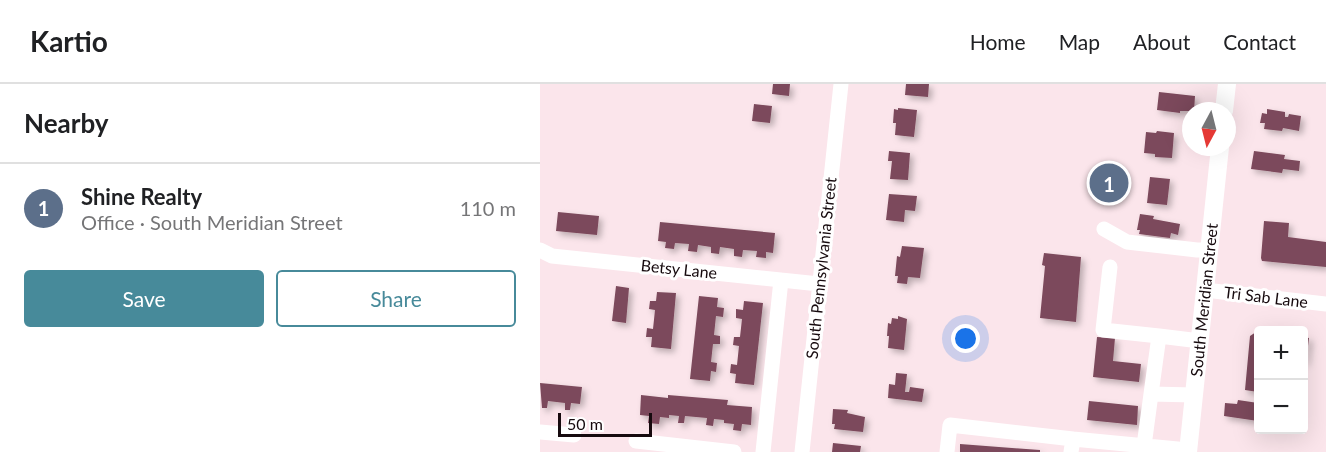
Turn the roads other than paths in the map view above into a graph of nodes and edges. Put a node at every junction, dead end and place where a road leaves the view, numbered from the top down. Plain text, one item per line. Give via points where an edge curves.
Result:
1 (841, 84) edge
2 (1227, 84) edge
3 (1225, 102) edge
4 (1219, 156) edge
5 (1104, 229) dead end
6 (540, 250) edge
7 (1209, 250) junction
8 (1110, 267) dead end
9 (782, 280) junction
10 (819, 284) junction
11 (1205, 290) junction
12 (1326, 304) edge
13 (1159, 336) junction
14 (1200, 341) junction
15 (1151, 394) junction
16 (1194, 395) junction
17 (540, 432) edge
18 (573, 435) dead end
19 (636, 441) dead end
20 (1072, 446) edge
21 (1144, 446) junction
22 (1188, 451) edge
23 (734, 452) edge
24 (763, 452) edge
25 (802, 452) edge
26 (947, 452) edge

1 - 10 street, South Pennsylvania Street
2 - 3 main road
4 - 7 main road, South Meridian Street
5 - 7 street via 1127,242
6 - 9 street, Betsy Lane via 552,256
7 - 11 main road, South Meridian Street
8 - 13 street via 1103,330
9 - 10 street, Betsy Lane
9 - 24 street
10 - 25 street, South Pennsylvania Street
11 - 12 street, Tri Sab Lane
11 - 14 main road, South Meridian Street
13 - 14 street
13 - 15 street
14 - 16 main road, South Meridian Street
15 - 16 street
15 - 21 street
16 - 22 main road, South Meridian Street
17 - 18 street
19 - 23 street
20 - 21 street
20 - 26 street via 950,425
21 - 22 street

